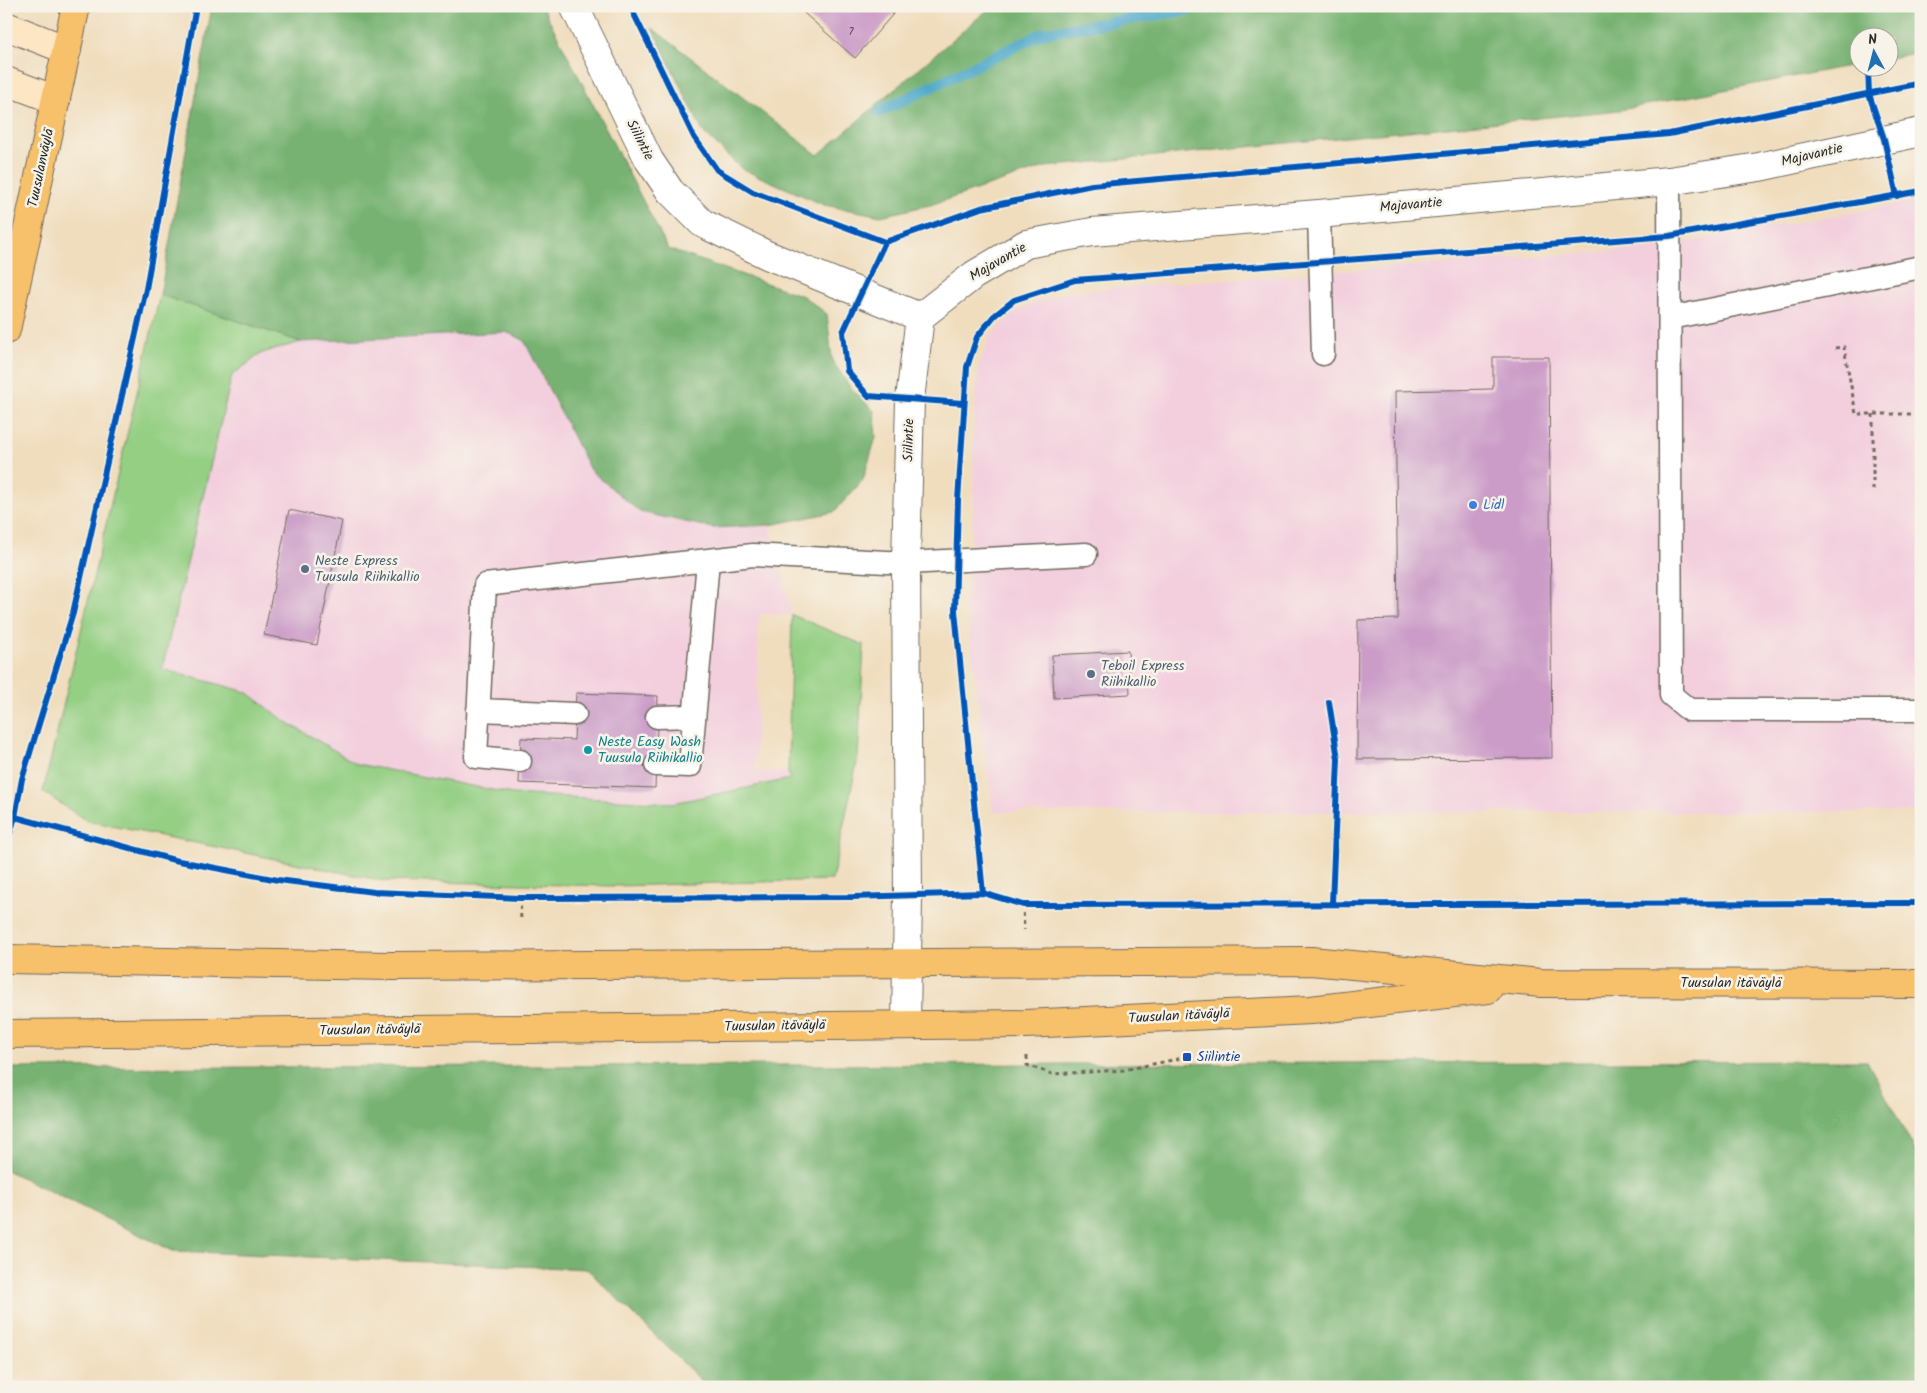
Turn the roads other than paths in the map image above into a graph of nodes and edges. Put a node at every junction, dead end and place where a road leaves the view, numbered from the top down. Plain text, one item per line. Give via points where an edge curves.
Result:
1 (76, 6) edge
2 (574, 6) edge
3 (6, 26) edge
4 (67, 50) junction
5 (6, 81) edge
6 (56, 100) junction
7 (1921, 132) edge
8 (1668, 182) junction
9 (1320, 214) junction
10 (1921, 267) edge
11 (920, 317) junction
12 (1670, 318) junction
13 (6, 330) edge
14 (1323, 354) dead end
15 (1086, 554) dead end
16 (708, 561) junction
17 (906, 563) junction
18 (478, 710) junction
19 (1921, 710) edge
20 (575, 714) dead end
21 (693, 716) junction
22 (657, 717) dead end
23 (520, 761) dead end
24 (656, 765) dead end
25 (6, 959) edge
26 (907, 964) junction
27 (1541, 983) junction
28 (1921, 984) edge
29 (906, 1024) junction
30 (6, 1034) edge

1 - 4 main road, Tuusulanväylä
2 - 11 street, Siilintie via 649,160 670,191 702,223 767,254
3 - 4 street
4 - 6 main road, Tuusulanväylä
5 - 6 street
6 - 13 main road, Tuusulanväylä
7 - 8 street, Majavantie via 1759,167
8 - 9 street, Majavantie
8 - 12 lane
9 - 11 street, Majavantie via 1092,232 1026,244 974,275
9 - 14 lane
10 - 12 lane
11 - 17 street, Siilintie via 910,399
12 - 19 lane via 1671,695 1689,710
15 - 17 lane
16 - 17 lane via 754,555
16 - 18 lane via 485,585
16 - 21 lane
17 - 26 street, Siilintie
18 - 20 lane
18 - 23 lane via 476,758
21 - 22 lane
21 - 24 lane via 690,766
25 - 26 main road, Tuusulan itäväylä via 391,966
26 - 27 main road, Tuusulan itäväylä via 1311,961
26 - 29 street, Siilintie
27 - 28 main road, Tuusulan itäväylä
27 - 29 main road, Tuusulan itäväylä via 1311,1010 1025,1024
29 - 30 main road, Tuusulan itäväylä

